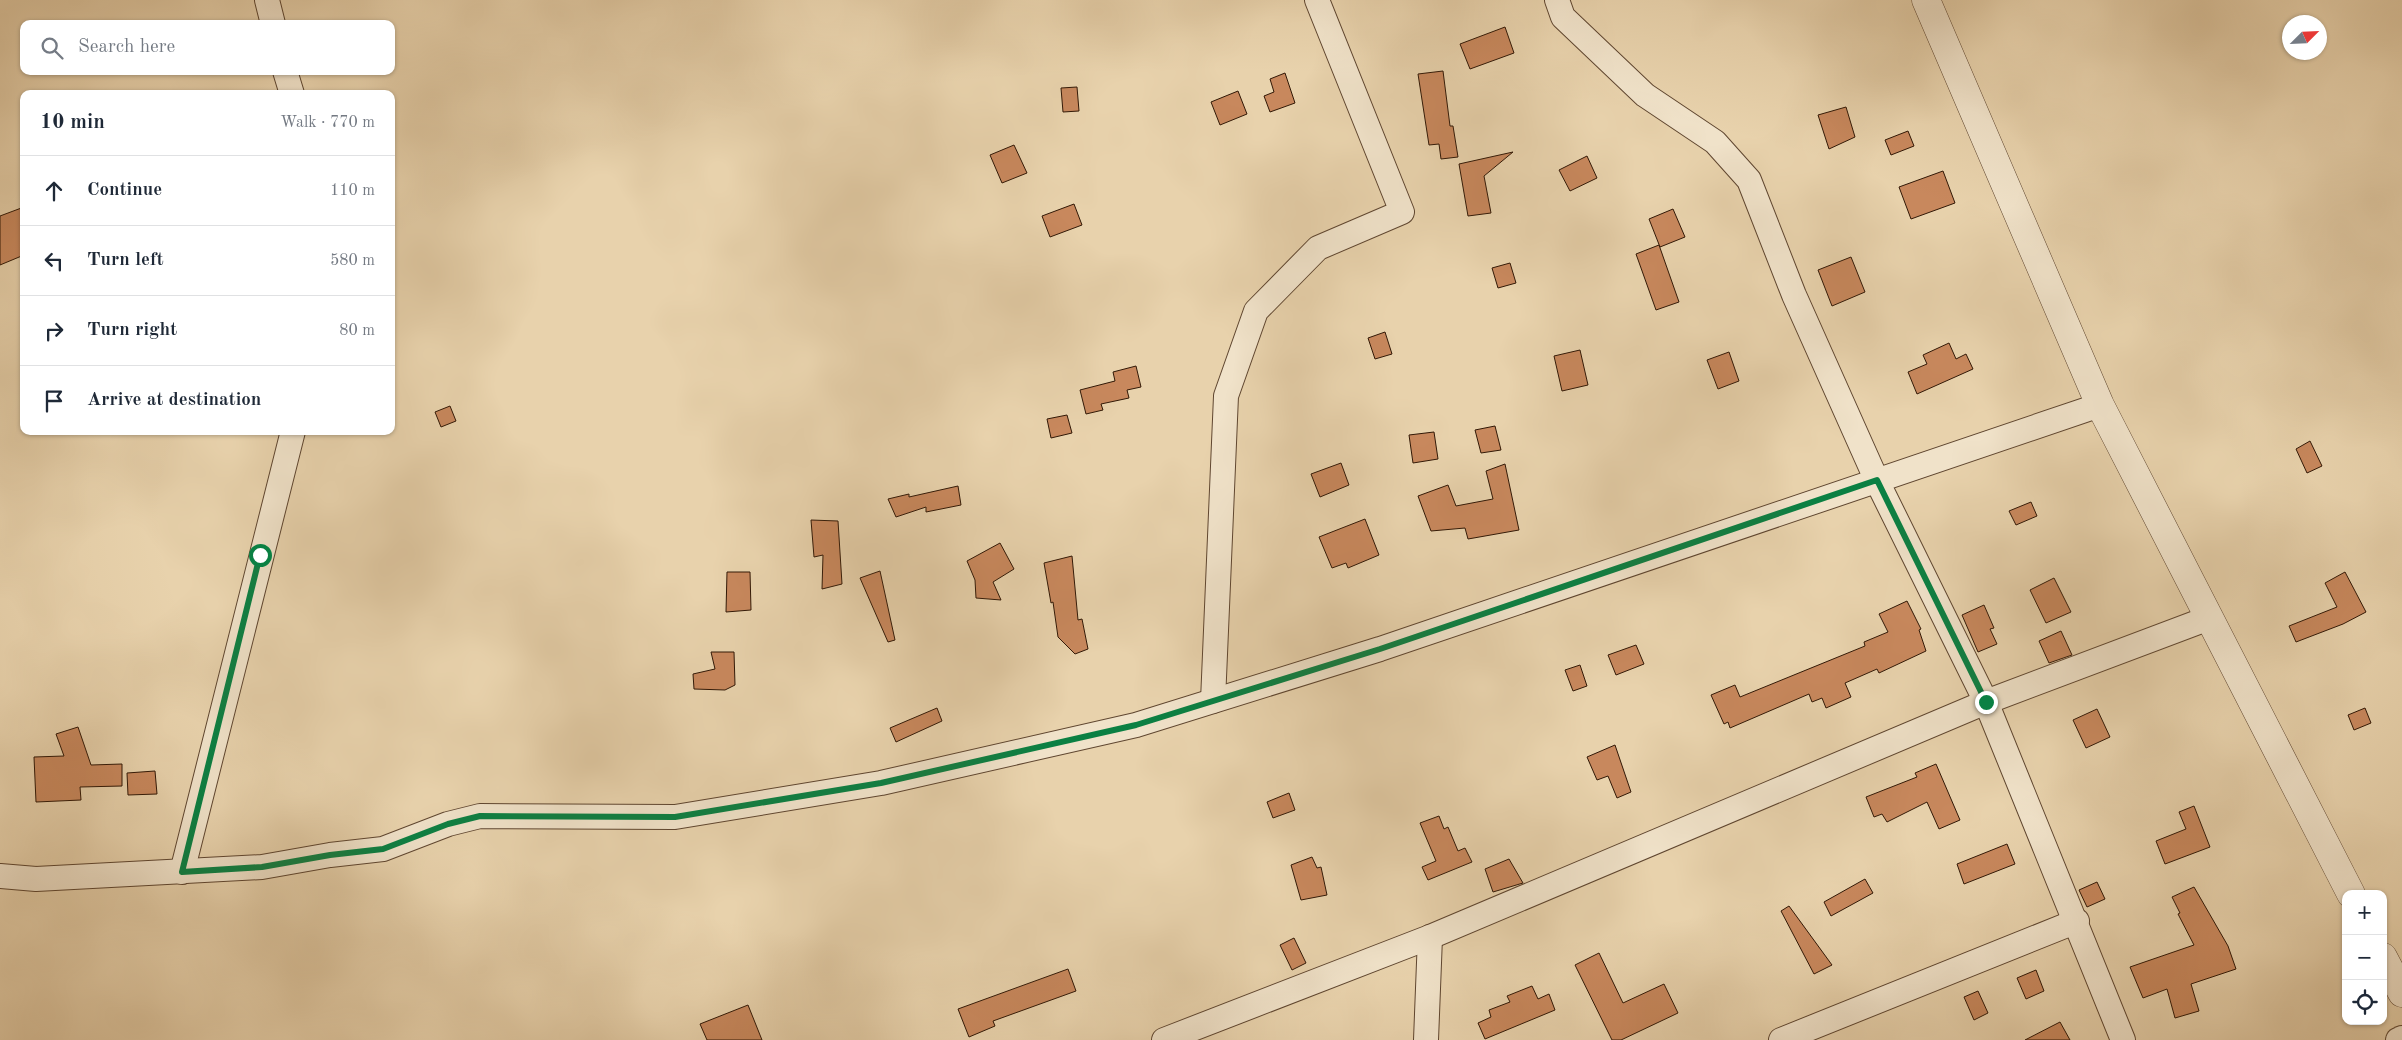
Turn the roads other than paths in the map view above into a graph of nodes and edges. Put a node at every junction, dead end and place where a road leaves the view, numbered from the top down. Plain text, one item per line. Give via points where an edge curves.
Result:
1 (268, 0) edge
2 (1317, 0) edge
3 (1558, 0) edge
4 (1926, 0) edge
5 (272, 20) edge
6 (286, 75) edge
7 (291, 90) edge
8 (2100, 405) junction
9 (292, 435) edge
10 (1877, 480) junction
11 (2209, 618) junction
12 (1213, 701) junction
13 (1986, 702) junction
14 (182, 872) junction
15 (0, 876) edge
16 (2349, 890) edge
17 (2076, 922) junction
18 (1430, 937) junction
19 (2387, 965) edge
20 (2402, 993) edge
21 (2402, 1038) edge
22 (1164, 1040) edge
23 (1426, 1040) edge
24 (1781, 1040) edge
25 (2123, 1040) edge
26 (2398, 1040) edge

1 - 5 street
2 - 12 street via 1402,212 1318,248 1256,311 1226,396
3 - 10 street via 1563,16 1645,95 1715,142 1748,180 1794,295
4 - 8 street
6 - 7 street
8 - 10 street
8 - 11 street
9 - 14 street
10 - 12 street via 1380,649
10 - 13 street
11 - 13 street
11 - 16 street
12 - 14 street via 1136,725 881,783 675,817 480,816 448,824 383,849 262,867
13 - 17 street
13 - 18 street
14 - 15 street via 36,879
17 - 24 street
17 - 25 street
18 - 22 street
18 - 23 street
19 - 20 street
21 - 26 street

